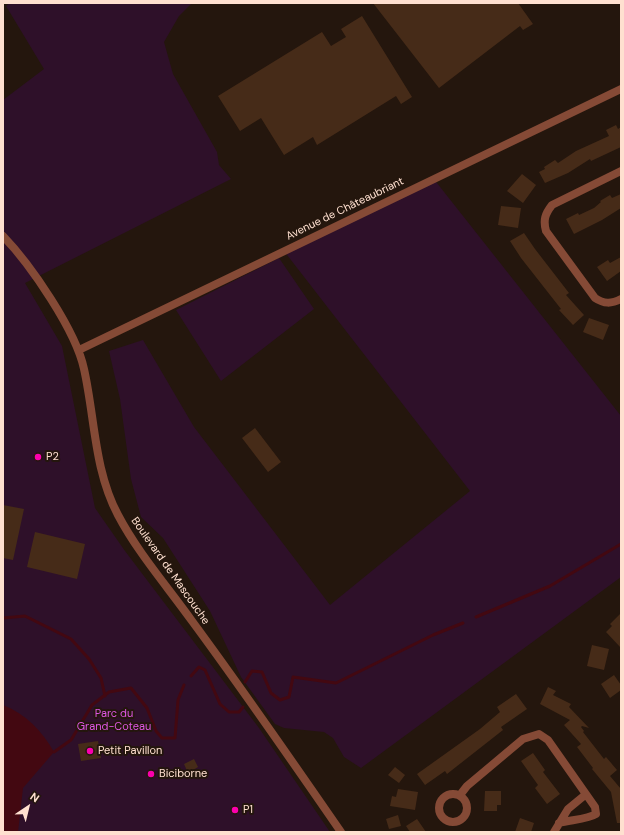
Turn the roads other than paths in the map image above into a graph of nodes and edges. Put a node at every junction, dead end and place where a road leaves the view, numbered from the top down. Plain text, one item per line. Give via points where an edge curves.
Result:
1 (621, 89) edge
2 (621, 172) edge
3 (3, 236) edge
4 (621, 299) edge
5 (79, 350) junction
6 (460, 795) dead end
7 (585, 795) junction
8 (559, 823) junction
9 (341, 832) edge
10 (554, 832) edge

1 - 5 street, Avenue de Châteaubriant
2 - 4 street via 552,205 546,213 544,223 546,231 595,298 602,303 612,303
3 - 5 street, Boulevard de Mascouche via 39,281
5 - 9 street, Boulevard de Mascouche via 85,370 102,477 117,514 133,541 197,627
6 - 7 street via 467,786 523,739 539,734 548,740
7 - 8 street via 568,809
7 - 8 street via 595,807 596,814 590,818 576,818
8 - 10 street

